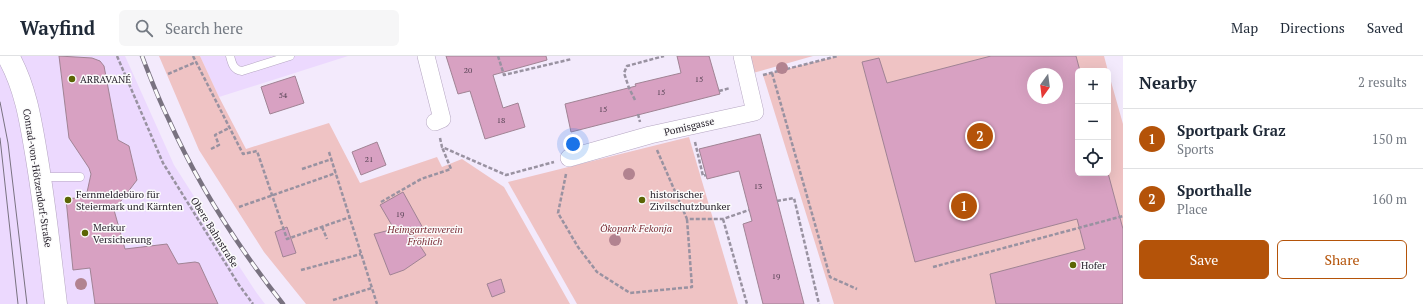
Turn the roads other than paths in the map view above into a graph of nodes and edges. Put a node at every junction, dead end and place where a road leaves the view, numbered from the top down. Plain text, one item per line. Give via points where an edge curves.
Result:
1 (8, 56) edge
2 (230, 56) edge
3 (290, 56) edge
4 (426, 56) edge
5 (742, 56) edge
6 (436, 122) road end
7 (569, 158) road end
8 (40, 177) junction
9 (80, 177) dead end
10 (56, 304) edge

1 - 8 main road, Conrad-von-Hötzendorf-Straße via 16,70 29,114
2 - 3 lane via 234,68 242,71
4 - 6 street via 442,119
5 - 7 street, Pomisgasse via 755,112 650,135
8 - 9 lane
8 - 10 main road, Conrad-von-Hötzendorf-Straße

